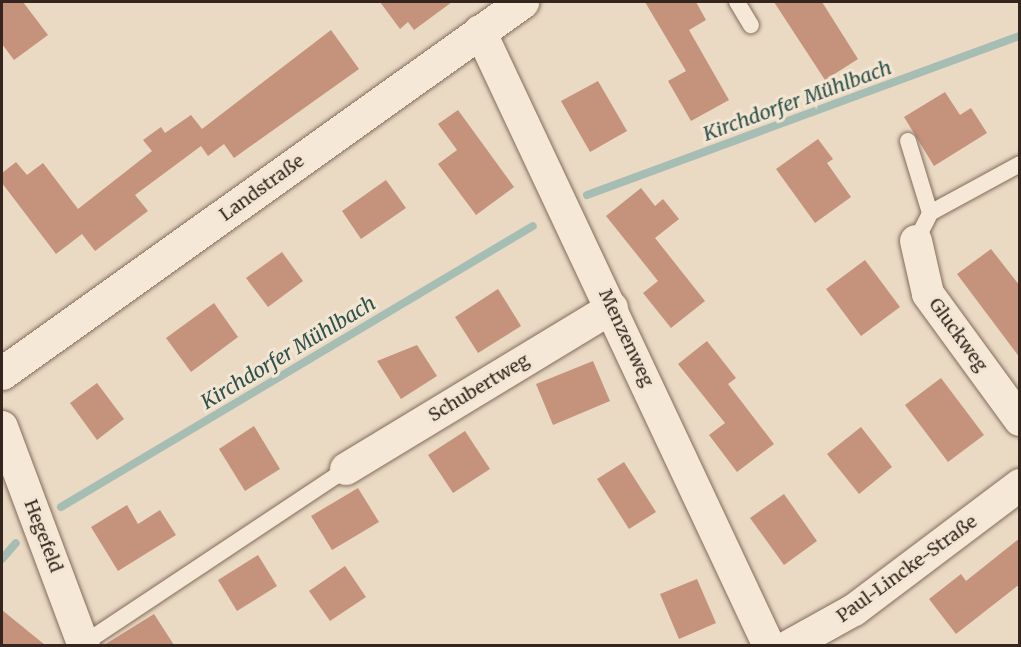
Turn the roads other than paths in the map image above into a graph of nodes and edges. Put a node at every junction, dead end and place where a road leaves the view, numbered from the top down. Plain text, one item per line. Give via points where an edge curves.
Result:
1 (522, 2) edge
2 (737, 2) edge
3 (751, 26) dead end
4 (480, 31) junction
5 (908, 141) dead end
6 (1020, 164) edge
7 (930, 213) junction
8 (916, 241) joint
9 (612, 308) junction
10 (2, 373) edge
11 (1020, 420) edge
12 (2, 427) edge
13 (346, 469) joint
14 (1020, 485) edge
15 (83, 645) edge
16 (769, 645) edge
17 (789, 645) edge

1 - 4 street, Landstraße
2 - 3 lane
4 - 9 street, Menzenweg
4 - 10 street, Landstraße
5 - 7 lane
6 - 7 lane
7 - 8 lane
8 - 11 street, Gluckweg via 928,294
9 - 13 street, Schubertweg
9 - 16 street, Menzenweg
12 - 15 street, Hegefeld
13 - 15 lane
14 - 17 street, Paul-Lincke-Straße via 854,610

